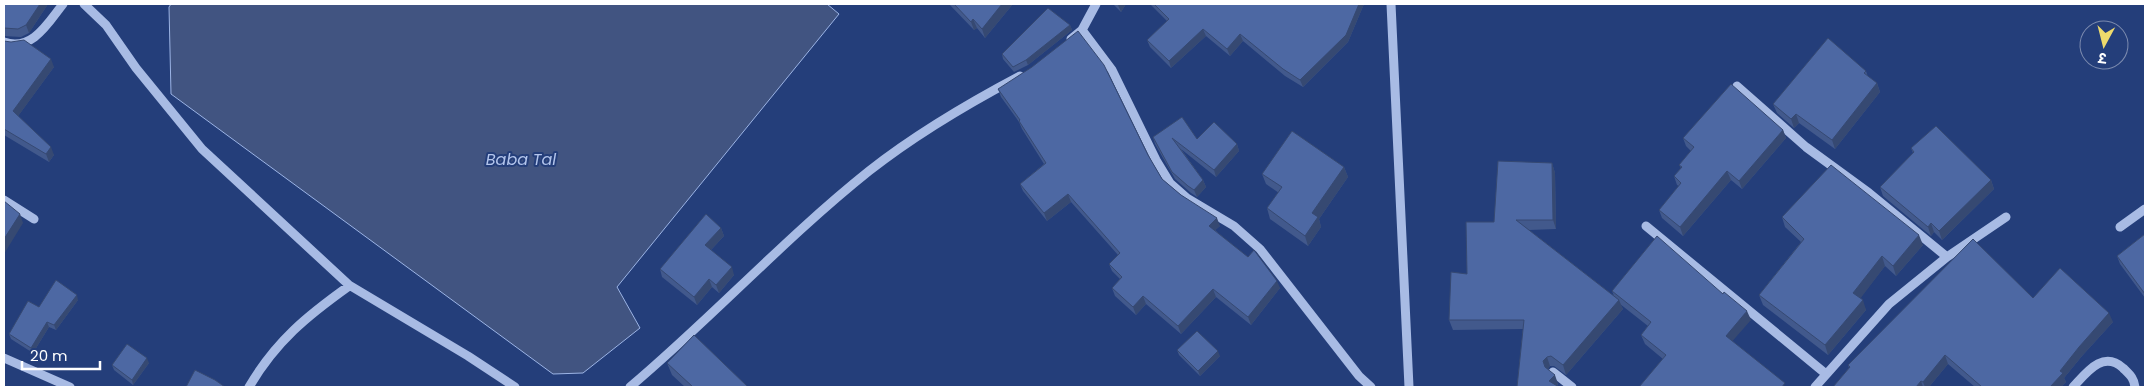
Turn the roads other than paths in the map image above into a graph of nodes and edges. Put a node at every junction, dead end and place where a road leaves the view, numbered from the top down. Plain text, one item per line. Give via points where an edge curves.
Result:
1 (62, 4) edge
2 (84, 4) edge
3 (1096, 4) edge
4 (1391, 4) edge
5 (1082, 30) junction
6 (5, 45) edge
7 (1064, 45) edge
8 (1031, 70) edge
9 (1737, 86) edge
10 (4, 200) edge
11 (2145, 209) edge
12 (2006, 217) dead end
13 (34, 219) dead end
14 (1646, 226) dead end
15 (2120, 227) dead end
16 (1947, 258) junction
17 (349, 286) junction
18 (4, 358) edge
19 (1553, 372) edge
20 (1826, 374) junction
21 (70, 387) edge
22 (249, 387) edge
23 (515, 387) edge
24 (630, 387) edge
25 (1371, 387) edge
26 (1409, 387) edge
27 (1572, 387) edge
28 (1815, 387) edge
29 (2073, 387) edge
30 (2135, 387) edge

1 - 6 street via 34,40
2 - 17 street via 106,25 136,68 202,149
3 - 5 street
4 - 26 street
5 - 7 street
5 - 25 street via 1112,70 1170,182 1187,198 1234,226 1260,249
8 - 24 street via 938,121 869,171
9 - 16 street via 1806,147 1869,193
10 - 13 street
11 - 15 street
12 - 16 street
14 - 20 street
16 - 20 street via 1888,304
17 - 22 street via 312,312 286,336
17 - 23 street
18 - 21 street
19 - 27 street
20 - 28 street
29 - 30 street via 2095,364 2108,360 2118,364 2133,378

